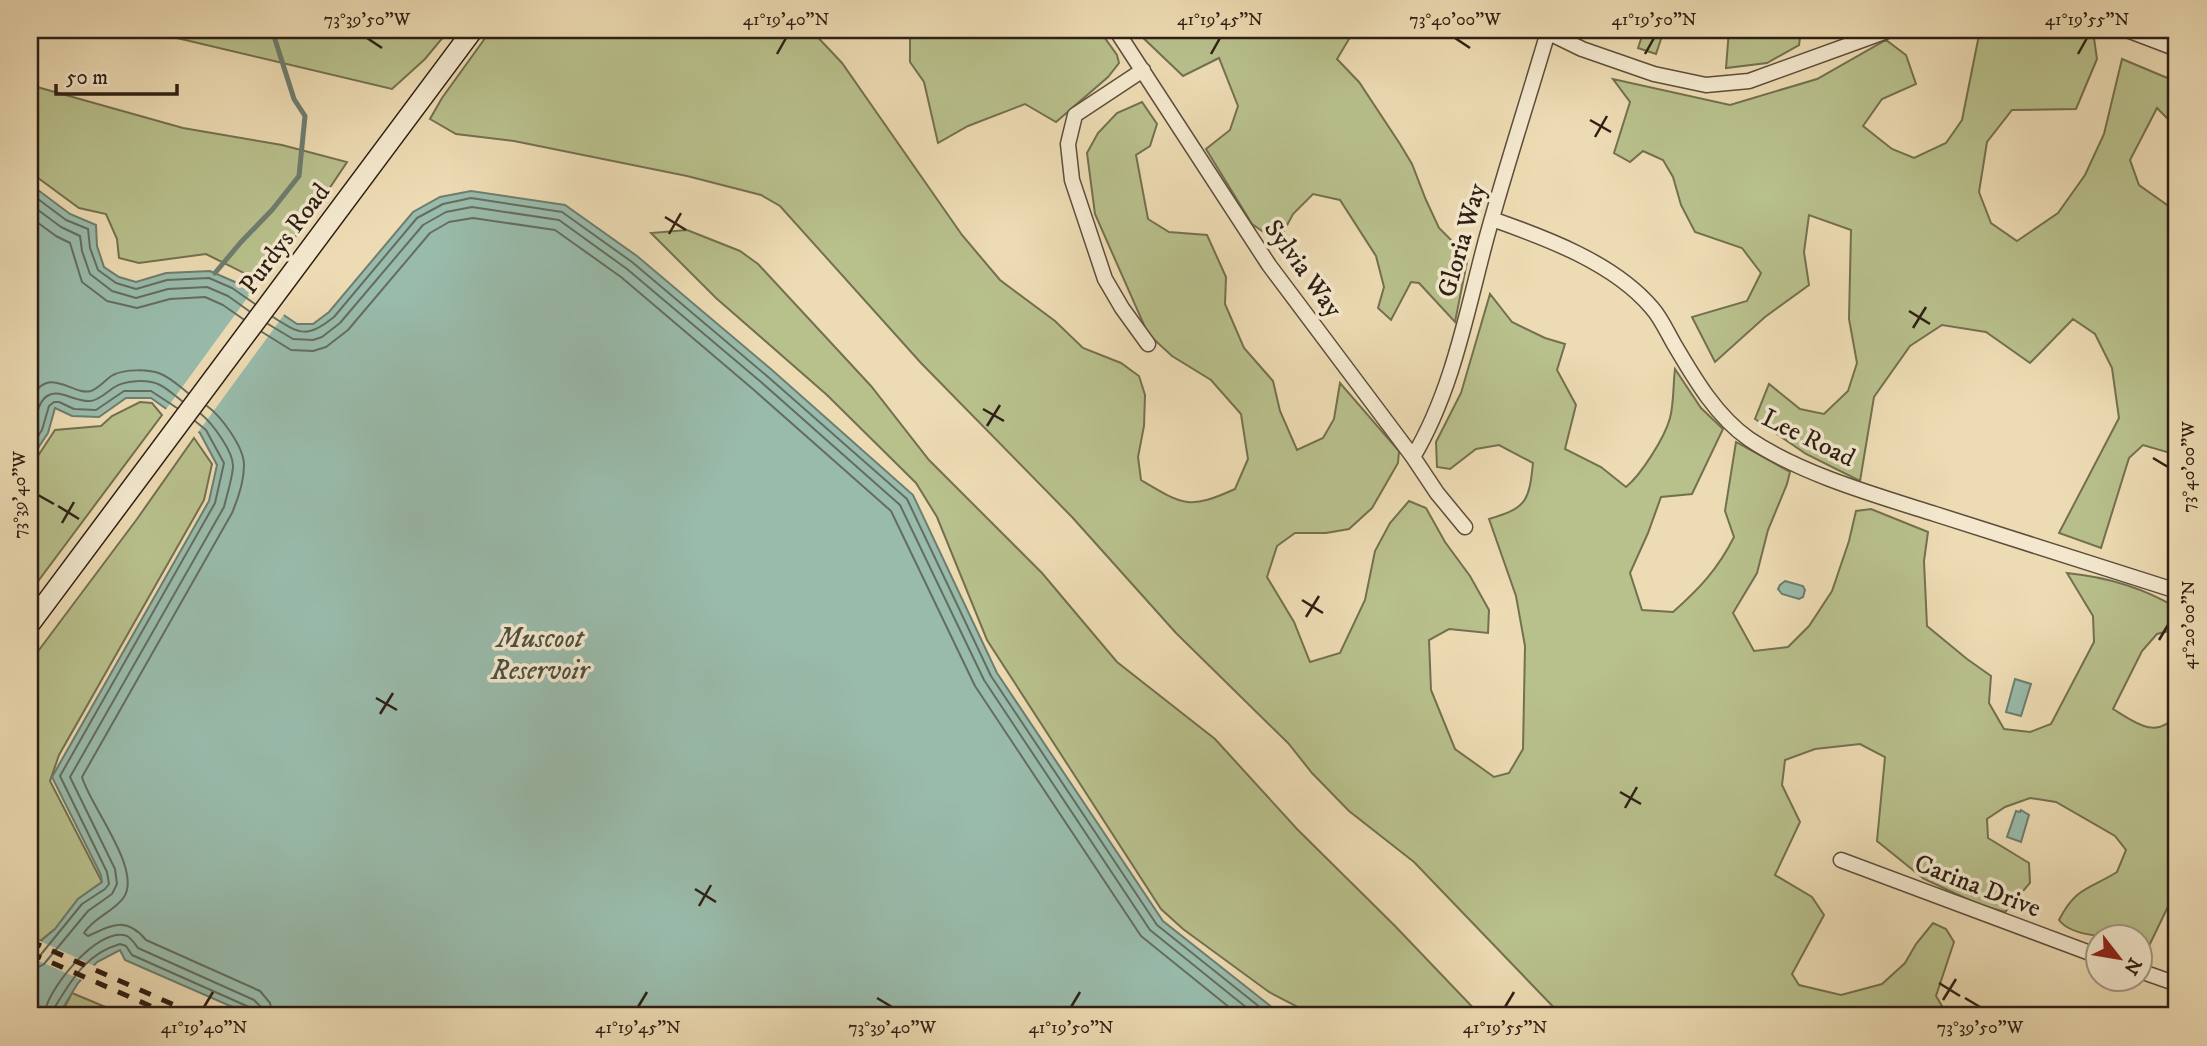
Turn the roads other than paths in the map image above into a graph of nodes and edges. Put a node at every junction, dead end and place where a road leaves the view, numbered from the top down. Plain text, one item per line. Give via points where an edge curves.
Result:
1 (473, 30) edge
2 (1116, 30) edge
3 (1890, 30) edge
4 (2127, 30) edge
5 (1545, 31) edge
6 (2177, 48) edge
7 (1143, 70) junction
8 (1492, 219) junction
9 (1147, 344) dead end
10 (1413, 457) junction
11 (1465, 527) dead end
12 (2177, 591) edge
13 (30, 624) edge
14 (1840, 860) dead end
15 (2084, 951) edge
16 (2154, 976) edge
17 (2177, 984) edge

1 - 13 main road, Purdys Road
2 - 7 street, Sylvia Way
3 - 5 street via 1749,80 1706,85 1654,75
4 - 6 street
5 - 8 street, Gloria Way
7 - 9 street via 1074,115 1068,144 1072,180 1105,279
7 - 10 street, Sylvia Way via 1269,265
8 - 10 street, Gloria Way via 1447,382
8 - 12 street, Lee Road via 1593,261 1636,292 1653,309 1718,410 1761,446 1801,467 1889,499
10 - 11 street, Sylvia Way
14 - 15 street, Carina Drive
16 - 17 street

